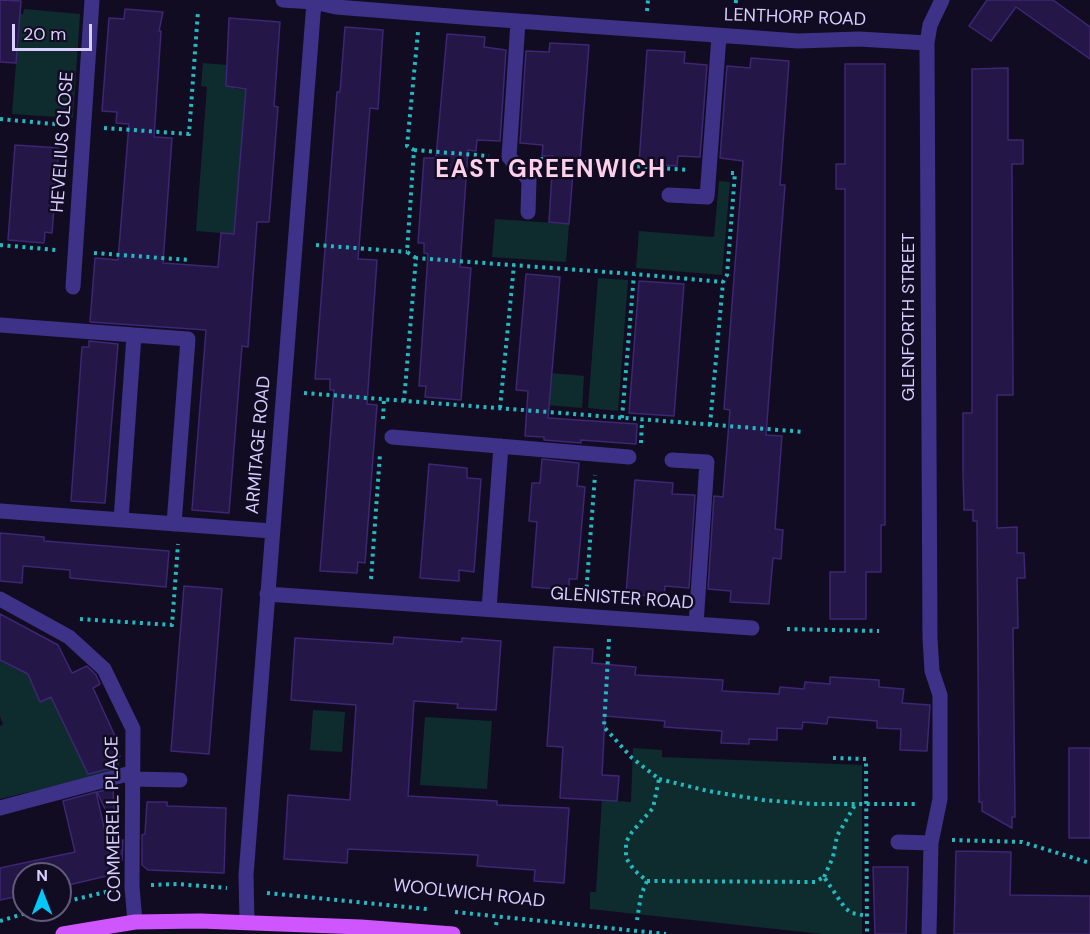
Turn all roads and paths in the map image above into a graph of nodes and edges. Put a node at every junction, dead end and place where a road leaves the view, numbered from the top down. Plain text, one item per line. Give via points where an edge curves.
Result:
1 (92, 0) edge
2 (283, 0) edge
3 (648, 0) edge
4 (736, 0) edge
5 (942, 0) edge
6 (314, 2) junction
7 (198, 11) dead end
8 (647, 12) dead end
9 (420, 13) junction
10 (735, 18) dead end
11 (518, 22) junction
12 (719, 36) junction
13 (927, 43) junction
14 (0, 119) edge
15 (72, 126) dead end
16 (103, 128) dead end
17 (414, 150) junction
18 (503, 157) junction
19 (533, 159) dead end
20 (710, 171) junction
21 (669, 195) dead end
22 (528, 212) dead end
23 (0, 245) edge
24 (316, 245) dead end
25 (62, 250) dead end
26 (87, 252) dead end
27 (407, 252) junction
28 (416, 258) junction
29 (189, 260) dead end
30 (514, 265) junction
31 (634, 274) junction
32 (723, 282) junction
33 (73, 287) dead end
34 (0, 325) edge
35 (134, 335) junction
36 (283, 392) junction
37 (384, 399) junction
38 (404, 400) junction
39 (500, 408) junction
40 (622, 418) junction
41 (710, 425) junction
42 (805, 432) dead end
43 (385, 437) junction
44 (501, 446) junction
45 (629, 457) dead end
46 (672, 460) dead end
47 (595, 475) dead end
48 (0, 511) edge
49 (121, 520) junction
50 (174, 524) junction
51 (272, 531) junction
52 (371, 579) dead end
53 (267, 594) junction
54 (586, 595) dead end
55 (0, 599) edge
56 (489, 609) junction
57 (78, 619) dead end
58 (696, 624) junction
59 (752, 628) dead end
60 (787, 629) dead end
61 (879, 631) dead end
62 (609, 639) dead end
63 (832, 758) dead end
64 (131, 776) junction
65 (659, 779) junction
66 (180, 780) dead end
67 (940, 804) junction
68 (855, 805) junction
69 (867, 805) junction
70 (0, 808) edge
71 (898, 842) dead end
72 (931, 843) junction
73 (1090, 863) edge
74 (824, 878) junction
75 (647, 881) junction
76 (144, 885) dead end
77 (123, 888) dead end
78 (230, 889) dead end
79 (267, 893) dead end
80 (72, 900) edge
81 (429, 909) dead end
82 (452, 911) dead end
83 (867, 916) junction
84 (637, 920) dead end
85 (135, 921) junction
86 (237, 926) edge
87 (63, 934) edge
88 (453, 934) edge
89 (666, 934) edge
90 (867, 934) edge
91 (928, 934) edge

1 - 33 street, HEVELIUS CLOSE
2 - 6 street
3 - 8 path
4 - 10 path
5 - 13 street, GLENFORTH STREET via 930,25
6 - 9 street, LENTHORP ROAD
6 - 36 street, ARMITAGE ROAD
7 - 16 path via 189,134
9 - 11 street, LENTHORP ROAD
9 - 17 path via 407,146
11 - 12 street, LENTHORP ROAD
11 - 18 street
12 - 13 street, LENTHORP ROAD
12 - 20 street
13 - 67 street, GLENFORTH STREET via 930,638 932,671 940,694
14 - 15 path
17 - 18 path
17 - 27 path
18 - 22 street via 529,180
19 - 20 path
20 - 21 street via 707,197
20 - 32 path via 735,173 727,275
23 - 25 path
24 - 27 path
26 - 29 path
27 - 28 path
28 - 30 path
28 - 38 path
30 - 31 path
30 - 39 path
31 - 32 path
31 - 40 path
32 - 41 path
34 - 35 street
35 - 49 street
35 - 50 street via 188,339
36 - 37 path
36 - 51 street, ARMITAGE ROAD
37 - 38 path
37 - 43 path
38 - 39 path
39 - 40 path
40 - 41 path
41 - 42 path
43 - 44 street
43 - 52 path
44 - 45 street
44 - 56 street
46 - 58 street via 707,462
47 - 54 path
48 - 49 street
49 - 50 street
50 - 51 street
50 - 57 path via 178,544 172,625
51 - 53 street, ARMITAGE ROAD
53 - 56 street, GLENISTER ROAD
53 - 86 street, ARMITAGE ROAD via 246,875
55 - 64 street, COMMERELL PLACE via 69,637 104,669 133,729
56 - 58 street, GLENISTER ROAD
58 - 59 street, GLENISTER ROAD
60 - 61 path
62 - 65 path via 604,727
63 - 69 path via 866,759
64 - 66 street
64 - 70 street
64 - 85 street, COMMERELL PLACE
65 - 68 path via 708,792 763,800
65 - 75 path via 653,808 626,842 626,858
67 - 69 path
67 - 72 street, GLENFORTH STREET
68 - 69 path
68 - 74 path via 837,836
69 - 83 path
71 - 72 street
72 - 73 path via 1022,842
72 - 91 street, GLENFORTH STREET
74 - 75 path via 815,882
74 - 83 path via 845,908
75 - 84 path
76 - 78 path
77 - 80 path
79 - 81 path, WOOLWICH ROAD
82 - 89 path, WOOLWICH ROAD
83 - 90 path
85 - 86 main road
85 - 87 main road
86 - 88 main road via 361,927

